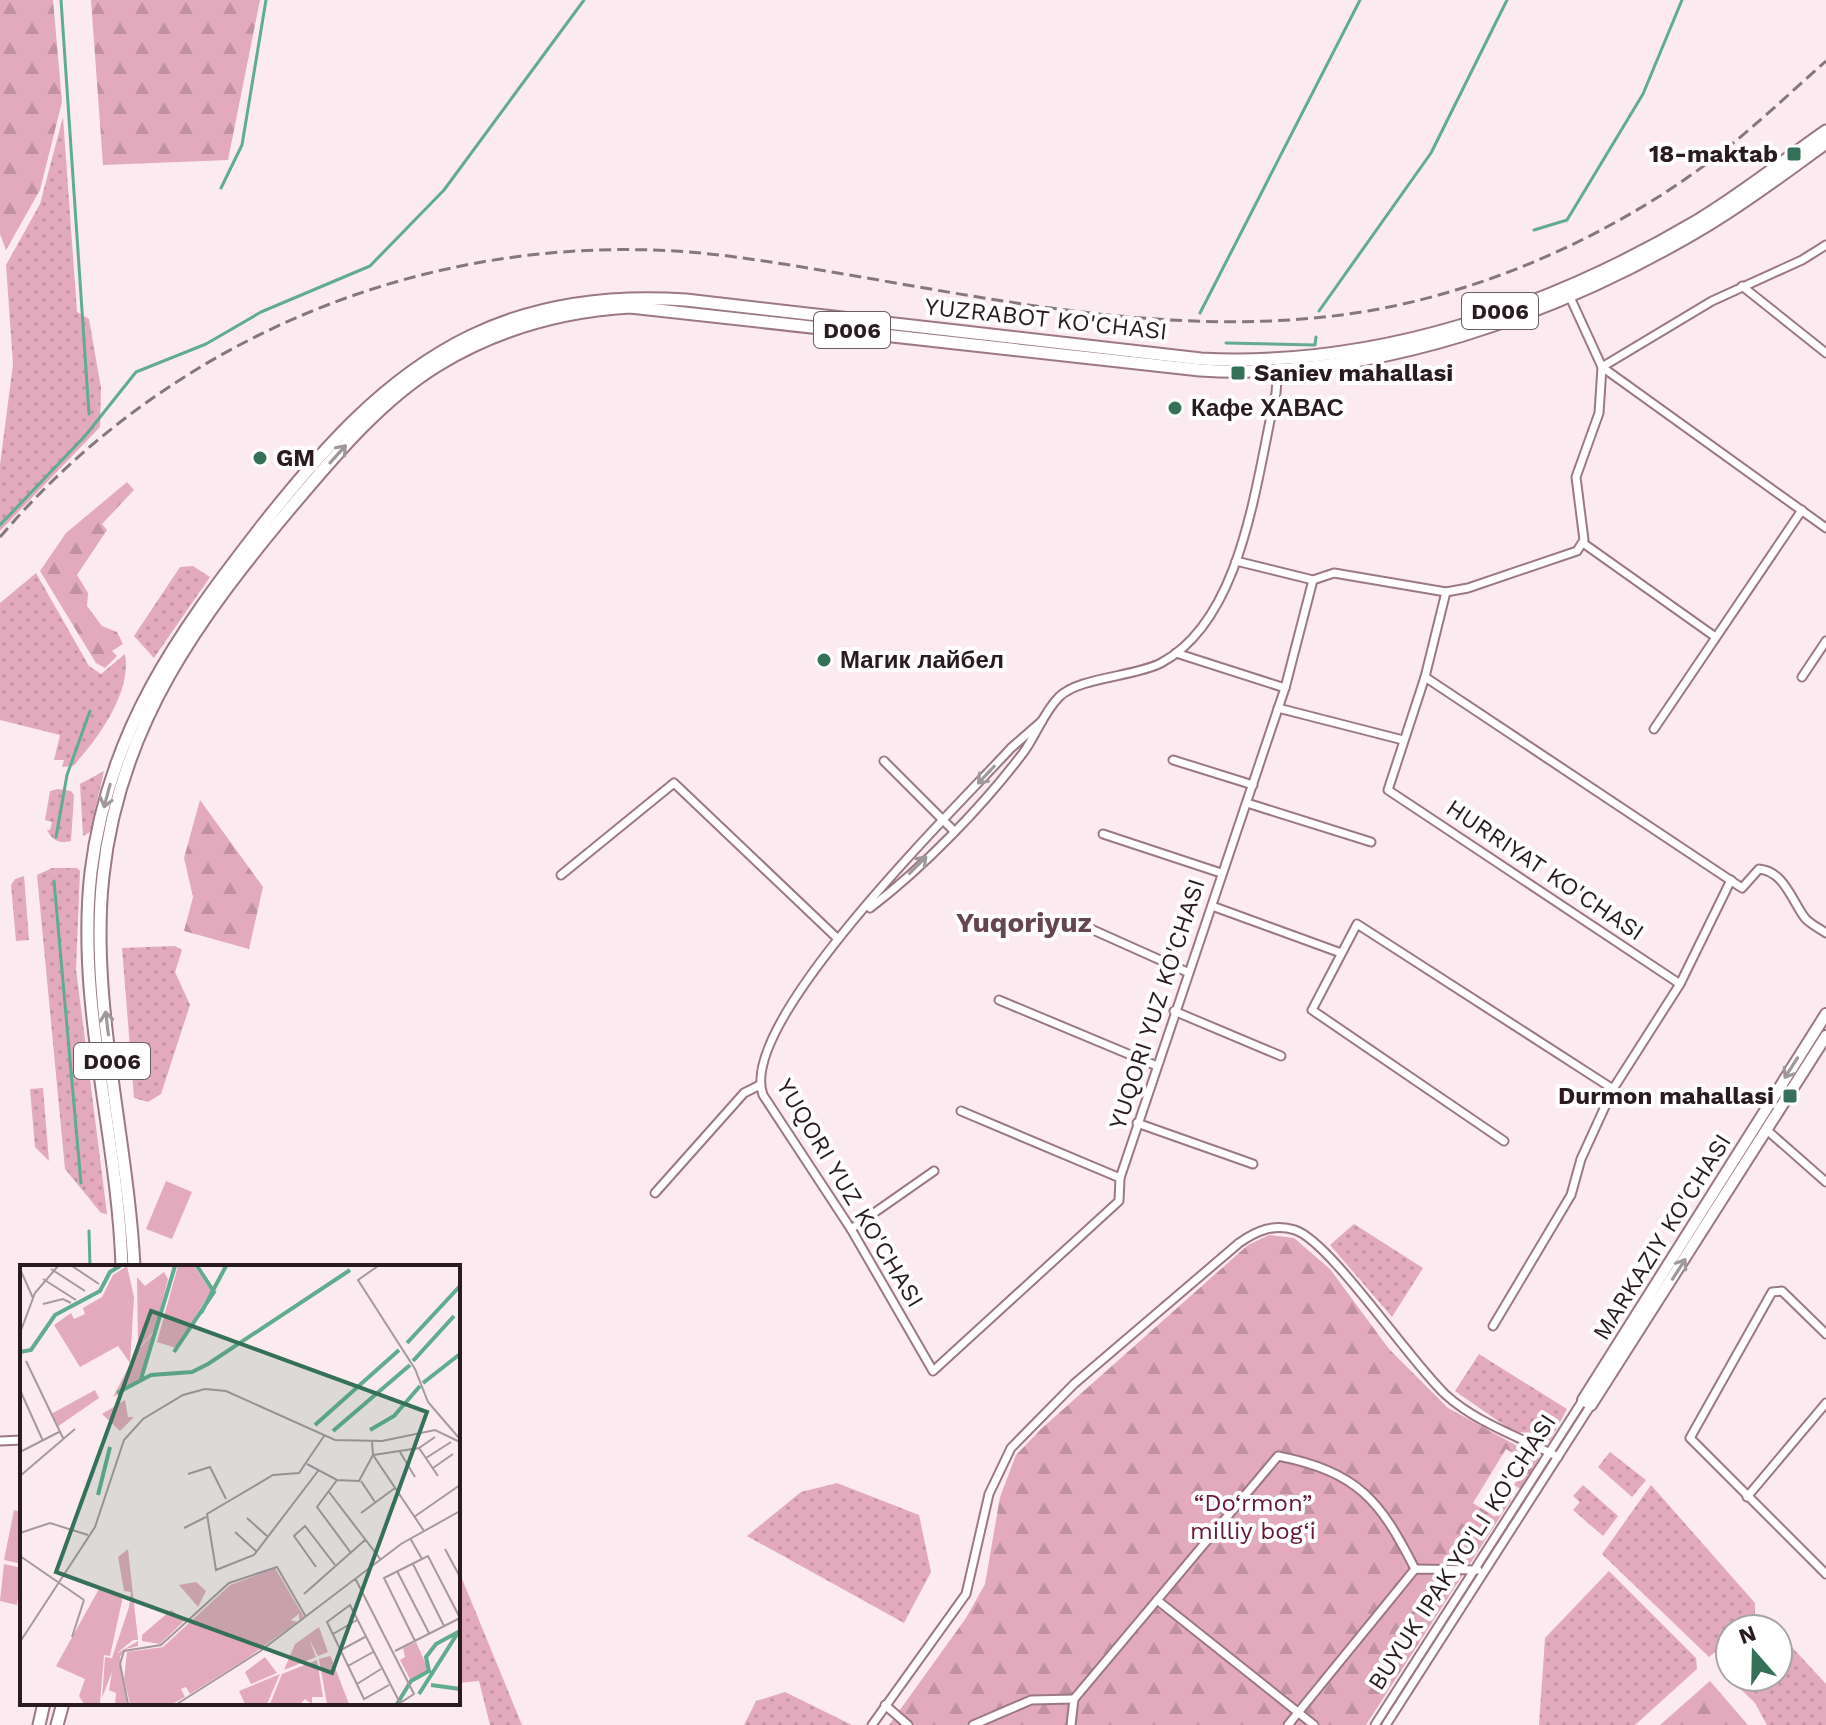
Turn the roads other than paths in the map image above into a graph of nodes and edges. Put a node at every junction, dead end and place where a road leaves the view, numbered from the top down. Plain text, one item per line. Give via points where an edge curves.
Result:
1 (1826, 131) edge
2 (1826, 143) edge
3 (1664, 245) junction
4 (1826, 245) edge
5 (1742, 286) junction
6 (1569, 295) junction
7 (1826, 353) edge
8 (1278, 366) junction
9 (1602, 367) junction
10 (1802, 510) junction
11 (1826, 528) edge
12 (1583, 543) junction
13 (1236, 561) junction
14 (1313, 580) junction
15 (1446, 592) junction
16 (1714, 636) junction
17 (1826, 641) edge
18 (1176, 653) junction
19 (1425, 677) junction
20 (1802, 677) dead end
21 (1285, 688) junction
22 (1278, 708) junction
23 (1042, 721) junction
24 (1654, 729) dead end
25 (1403, 740) junction
26 (1173, 760) dead end
27 (884, 761) dead end
28 (1253, 785) junction
29 (1247, 803) junction
30 (944, 820) junction
31 (953, 830) junction
32 (1103, 834) dead end
33 (1371, 842) dead end
34 (1221, 873) junction
35 (561, 875) dead end
36 (1731, 880) junction
37 (1212, 906) junction
38 (860, 916) junction
39 (1082, 925) dead end
40 (1826, 933) edge
41 (838, 939) junction
42 (1341, 953) junction
43 (1187, 972) junction
44 (1680, 984) junction
45 (999, 1000) dead end
46 (1174, 1011) junction
47 (1826, 1014) edge
48 (1826, 1036) edge
49 (1281, 1056) dead end
50 (1157, 1066) junction
51 (760, 1085) junction
52 (1613, 1089) junction
53 (961, 1111) dead end
54 (1757, 1122) junction
55 (1137, 1123) junction
56 (1768, 1131) junction
57 (1504, 1141) dead end
58 (1253, 1164) dead end
59 (934, 1171) dead end
60 (1120, 1178) junction
61 (1826, 1182) edge
62 (655, 1193) dead end
63 (1701, 1213) junction
64 (1711, 1220) junction
65 (851, 1229) junction
66 (127, 1235) junction
67 (122, 1265) edge
68 (134, 1265) edge
69 (1493, 1326) dead end
70 (1826, 1334) edge
71 (1587, 1402) junction
72 (1826, 1403) edge
73 (20, 1440) edge
74 (0, 1441) edge
75 (1550, 1452) junction
76 (1558, 1457) junction
77 (1747, 1497) junction
78 (1415, 1569) junction
79 (1480, 1570) junction
80 (1826, 1574) edge
81 (1157, 1600) junction
82 (1074, 1699) junction
83 (44, 1705) edge
84 (62, 1705) edge
85 (885, 1705) junction
86 (1299, 1712) junction
87 (39, 1725) edge
88 (57, 1725) edge
89 (872, 1725) edge
90 (908, 1725) edge
91 (973, 1725) edge
92 (1071, 1725) edge
93 (1288, 1725) edge
94 (1314, 1725) edge
95 (1375, 1725) edge
96 (1386, 1725) edge

1 - 3 main road, YUZRABOT KO'CHASI / D006
2 - 3 main road, YUZRABOT KO'CHASI / D006 via 1722,216
3 - 6 main road, YUZRABOT KO'CHASI / D006
3 - 8 main road, YUZRABOT KO'CHASI / D006 via 1448,329
4 - 5 street
5 - 7 street
5 - 9 street
6 - 8 main road, YUZRABOT KO'CHASI / D006 via 1393,354
6 - 9 street
8 - 13 street, YUQORI YUZ KO'CHASI
8 - 66 main road, YUZRABOT KO'CHASI / D006 via 1134,357 660,298 560,305 472,335 414,370 354,420 309,469 201,604 136,711 111,782 100,853 101,963
9 - 10 street
9 - 12 street via 1599,413 1576,477
10 - 11 street
10 - 16 street
12 - 15 street via 1577,551
12 - 16 street
13 - 14 street
13 - 18 street, YUQORI YUZ KO'CHASI via 1212,617
14 - 15 street via 1334,573
14 - 21 street, YUQORI YUZ KO'CHASI
15 - 19 street
16 - 24 street
17 - 20 street
18 - 21 street
18 - 23 street, YUQORI YUZ KO'CHASI via 1152,667 1060,695
19 - 25 street
19 - 36 street
21 - 22 street, YUQORI YUZ KO'CHASI
22 - 25 street
22 - 28 street, YUQORI YUZ KO'CHASI
23 -> 30 street, YUQORI YUZ KO'CHASI
23 - 31 street, YUQORI YUZ KO'CHASI via 1024,752
25 - 44 street, HURRIYAT KO'CHASI via 1388,790
26 - 28 street
27 - 30 street
28 - 29 street, YUQORI YUZ KO'CHASI
29 - 33 street
29 - 34 street, YUQORI YUZ KO'CHASI
30 - 31 street
30 - 38 street, YUQORI YUZ KO'CHASI
38 -> 31 street, YUQORI YUZ KO'CHASI
32 - 34 street
34 - 37 street, YUQORI YUZ KO'CHASI
35 - 41 street via 674,783
36 - 40 street via 1742,888 1765,869 1792,893 1807,920
36 - 44 street
37 - 42 street
37 - 43 street, YUQORI YUZ KO'CHASI
38 - 41 street, YUQORI YUZ KO'CHASI
39 - 43 street
41 - 51 street, YUQORI YUZ KO'CHASI via 785,1011 761,1066
42 - 52 street via 1357,924
42 - 57 street via 1312,1010
43 - 46 street, YUQORI YUZ KO'CHASI
44 - 52 street
45 - 50 street
46 - 49 street
46 - 50 street, YUQORI YUZ KO'CHASI
47 -> 54 street, MARKAZIY KO'CHASI
48 - 56 street, MARKAZIY KO'CHASI
50 - 55 street, YUQORI YUZ KO'CHASI
51 - 62 street via 744,1093
51 - 65 street, YUQORI YUZ KO'CHASI
52 - 69 street via 1571,1195
53 - 60 street
54 - 56 street
54 - 63 street, MARKAZIY KO'CHASI
55 - 58 street
55 - 60 street, YUQORI YUZ KO'CHASI
56 - 61 street
56 - 64 street, MARKAZIY KO'CHASI
59 - 65 street
60 - 65 street, YUQORI YUZ KO'CHASI via 1118,1203 933,1371
63 - 64 street
63 - 71 street, MARKAZIY KO'CHASI
71 -> 64 street, MARKAZIY KO'CHASI
66 - 67 main road, YUZRABOT KO'CHASI / D006
66 - 68 main road, YUZRABOT KO'CHASI / D006
70 - 77 street via 1775,1289 1690,1438
71 - 75 street, BUYUK IPAK YO'LI KO'CHASI
71 - 76 street, BUYUK IPAK YO'LI KO'CHASI
72 - 77 street
73 - 74 street
75 - 76 street
75 - 79 street, BUYUK IPAK YO'LI KO'CHASI
75 - 85 street via 1479,1418 1448,1396 1304,1234 1262,1229 1074,1384 1011,1448 989,1494 966,1594
76 - 79 street, BUYUK IPAK YO'LI KO'CHASI
77 - 80 street
78 - 79 street
78 - 81 street via 1364,1489 1305,1461 1278,1456
78 - 86 street
79 - 95 street, BUYUK IPAK YO'LI KO'CHASI
79 - 96 street, BUYUK IPAK YO'LI KO'CHASI
81 - 82 street
81 - 86 street
82 - 91 street via 1031,1700
82 - 92 street
83 - 87 main road
84 - 88 main road
85 - 89 street
85 - 90 street
86 - 93 street
86 - 94 street

